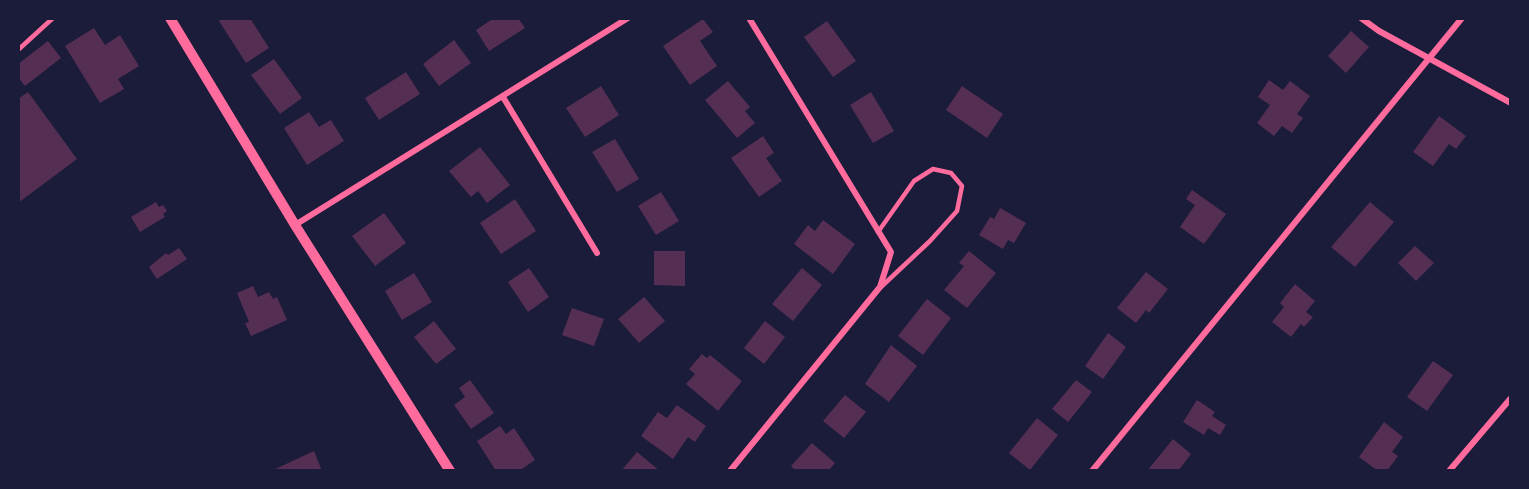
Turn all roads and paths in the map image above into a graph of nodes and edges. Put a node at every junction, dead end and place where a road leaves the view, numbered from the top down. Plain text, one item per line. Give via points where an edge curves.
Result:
1 (53, 18) edge
2 (170, 18) edge
3 (628, 18) edge
4 (748, 18) edge
5 (1361, 18) edge
6 (1462, 18) edge
7 (18, 50) edge
8 (1428, 58) junction
9 (503, 97) junction
10 (1511, 103) edge
11 (295, 225) junction
12 (879, 232) junction
13 (597, 253) dead end
14 (880, 287) junction
15 (1511, 398) edge
16 (450, 471) edge
17 (730, 471) edge
18 (1092, 471) edge
19 (1449, 471) edge

1 - 7 lane
2 - 11 street
3 - 9 street
4 - 12 street
5 - 8 street
6 - 8 street
8 - 10 street
8 - 18 street
9 - 11 street
9 - 13 street
11 - 16 street
12 - 14 street via 891,252
12 - 14 lane via 914,181 933,169 951,173 962,186 957,210
14 - 17 street
15 - 19 street

